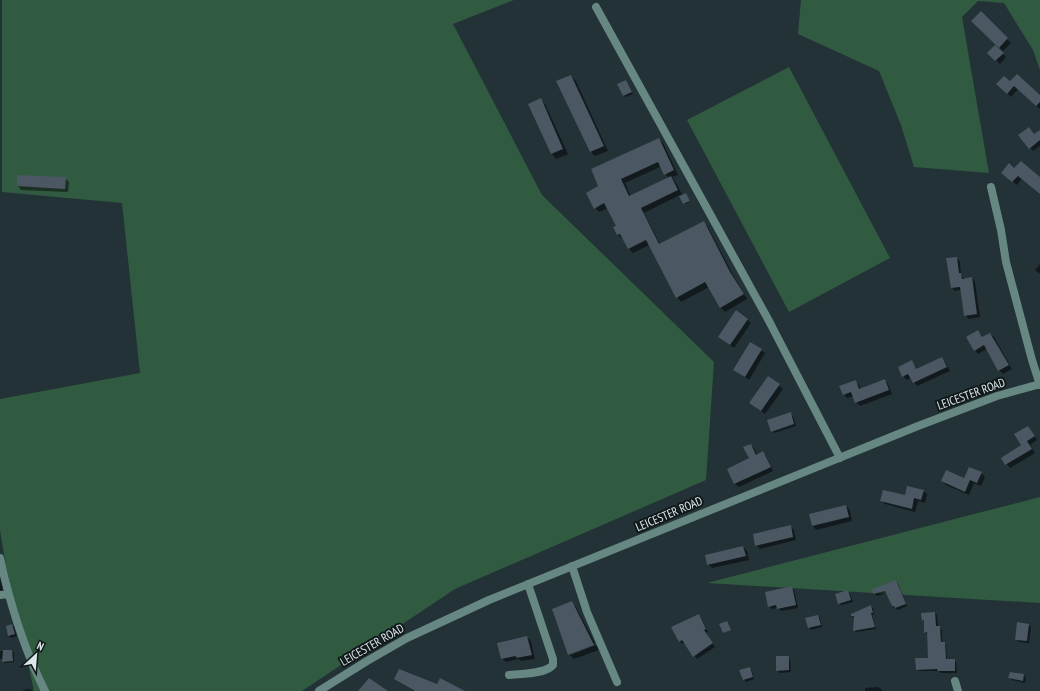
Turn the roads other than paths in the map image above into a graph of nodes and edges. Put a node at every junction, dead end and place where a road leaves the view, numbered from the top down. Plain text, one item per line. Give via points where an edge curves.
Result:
1 (596, 7) dead end
2 (991, 187) dead end
3 (1040, 384) edge
4 (840, 458) junction
5 (0, 558) edge
6 (572, 566) junction
7 (528, 584) junction
8 (4, 594) edge
9 (509, 675) dead end
10 (955, 681) dead end
11 (617, 682) dead end
12 (45, 691) edge
13 (320, 691) edge
14 (958, 691) edge

1 - 4 street via 769,321
2 - 3 street via 1008,270
3 - 4 street, LEICESTER ROAD via 971,405
4 - 6 street, LEICESTER ROAD
5 - 8 street
6 - 7 street, LEICESTER ROAD
6 - 11 street
7 - 9 street via 553,665 550,669 542,671
7 - 13 street, LEICESTER ROAD via 407,638
8 - 12 street
10 - 14 street

